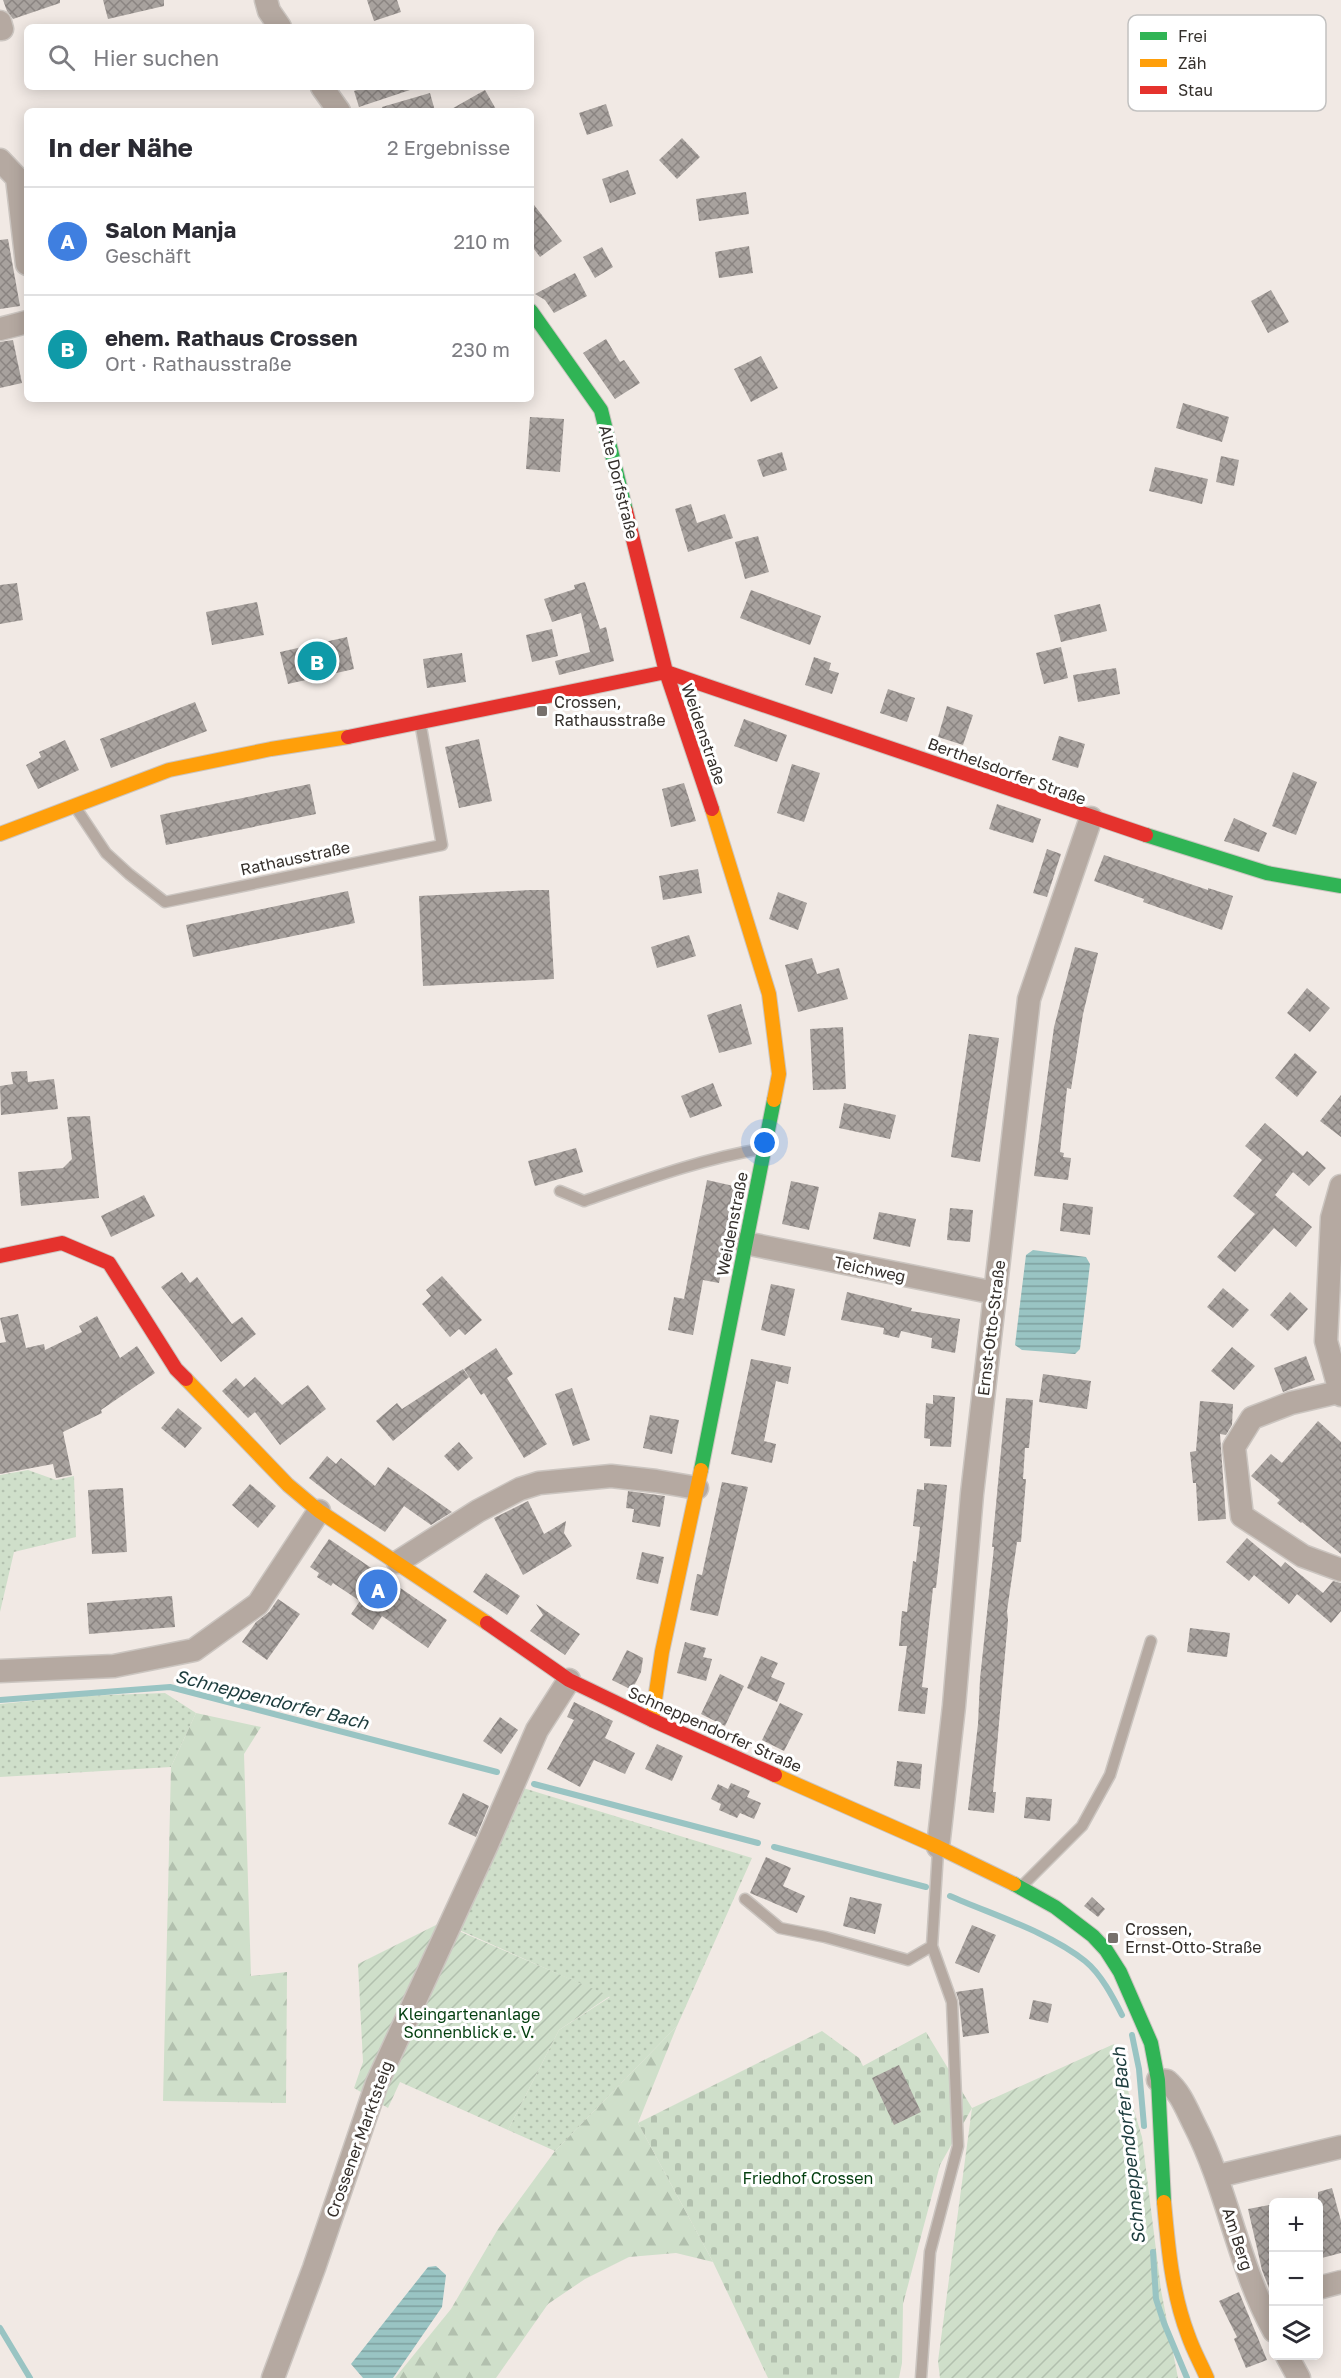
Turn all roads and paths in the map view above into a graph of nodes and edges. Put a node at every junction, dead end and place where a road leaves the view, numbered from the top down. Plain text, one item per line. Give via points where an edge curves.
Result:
1 (266, 0) edge
2 (0, 22) edge
3 (278, 24) edge
4 (0, 30) edge
5 (324, 90) edge
6 (337, 108) edge
7 (0, 160) edge
8 (24, 238) edge
9 (534, 315) edge
10 (24, 323) edge
11 (0, 329) edge
12 (666, 672) junction
13 (420, 723) junction
14 (75, 806) junction
15 (1091, 818) junction
16 (0, 834) edge
17 (1341, 886) edge
18 (764, 1149) junction
19 (1341, 1186) edge
20 (560, 1191) dead end
21 (1336, 1240) edge
22 (745, 1243) junction
23 (0, 1256) edge
24 (995, 1293) junction
25 (1340, 1393) edge
26 (697, 1488) junction
27 (319, 1511) junction
28 (399, 1562) junction
29 (1341, 1570) edge
30 (1151, 1641) dead end
31 (0, 1671) edge
32 (569, 1680) junction
33 (652, 1720) junction
34 (938, 1848) junction
35 (1021, 1887) junction
36 (745, 1899) dead end
37 (932, 1946) junction
38 (1158, 2080) junction
39 (1341, 2147) edge
40 (1218, 2176) junction
41 (1341, 2282) edge
42 (1323, 2287) edge
43 (1266, 2300) edge
44 (1290, 2360) edge
45 (273, 2378) edge
46 (921, 2378) edge
47 (1206, 2378) edge
48 (1299, 2378) edge

1 - 3 street
2 - 4 street
5 - 6 street
7 - 8 street via 17,178
9 - 12 street, Alte Dorfstraße via 602,410
10 - 11 street
12 - 13 street
12 - 15 street, Berthelsdorfer Straße
12 - 18 street, Weidenstraße via 769,994 779,1074
13 - 14 street via 169,770
13 - 14 lane, Rathausstraße via 442,845 165,902 106,853
14 - 16 street
15 - 17 street, Berthelsdorfer Straße via 1267,873
15 - 24 street, Ernst-Otto-Straße via 1029,999
18 - 20 lane via 693,1165 584,1201
18 - 22 street, Weidenstraße
19 - 21 street via 1332,1218
21 - 25 street via 1326,1341
22 - 24 street, Teichweg
22 - 26 street, Weidenstraße
23 - 27 street, Schneppendorfer Straße via 62,1243 109,1263 176,1369 288,1485
24 - 34 street, Ernst-Otto-Straße
25 - 29 street via 1291,1403 1252,1418 1234,1447 1242,1516 1303,1556
26 - 28 street via 611,1476 539,1483 478,1511
26 - 33 street, Weidenstraße via 662,1652
27 - 28 street, Schneppendorfer Straße
27 - 31 street via 258,1604 194,1650 114,1666
28 - 32 street, Schneppendorfer Straße
30 - 35 lane via 1110,1775 1082,1826
32 - 33 street, Schneppendorfer Straße
32 - 45 street, Crossener Marktsteig via 537,1730 376,2083
33 - 34 street, Schneppendorfer Straße
34 - 35 street, Schneppendorfer Straße
34 - 37 lane
35 - 38 street, Schneppendorfer Straße via 1077,1923 1106,1950 1144,2025
36 - 37 lane via 780,1928 825,1936 908,1960
37 - 46 lane via 952,2002 958,2146 930,2252
38 - 40 street, Am Berg via 1167,2081 1178,2092
38 - 47 street, Schneppendorfer Straße via 1169,2255 1188,2336
39 - 40 street
40 - 43 street, Am Berg
41 - 42 street
44 - 48 street

